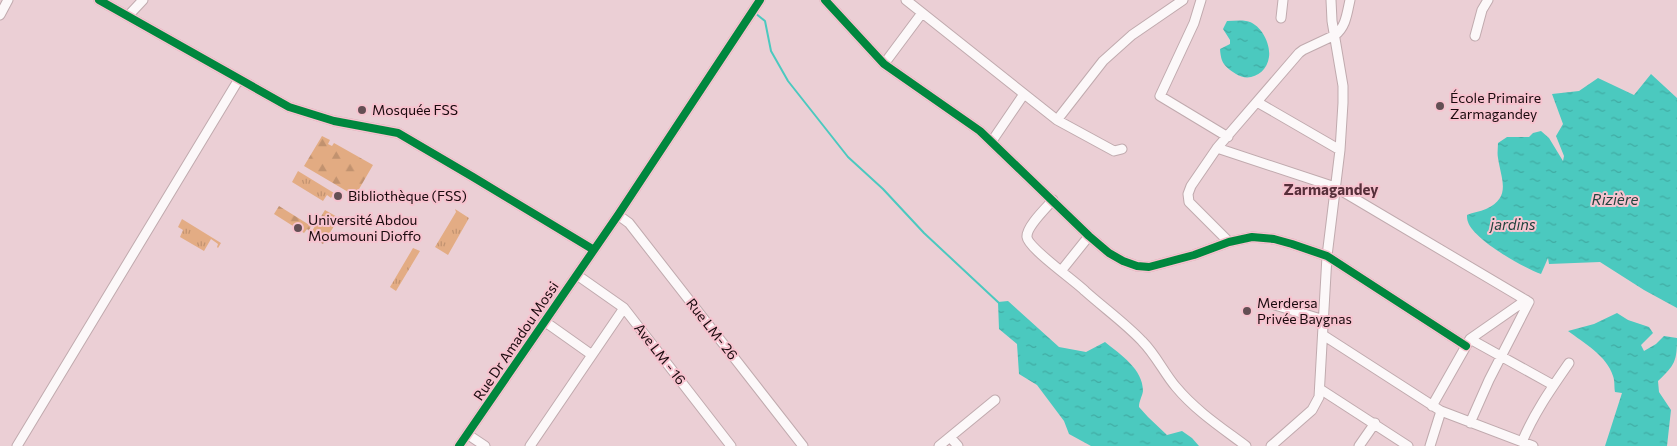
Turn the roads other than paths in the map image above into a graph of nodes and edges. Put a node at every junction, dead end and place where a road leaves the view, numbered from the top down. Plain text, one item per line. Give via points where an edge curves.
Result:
1 (8, 0) edge
2 (99, 0) edge
3 (143, 0) edge
4 (760, 0) edge
5 (906, 0) edge
6 (1183, 0) edge
7 (1202, 0) edge
8 (1283, 0) edge
9 (1331, 0) edge
10 (1350, 0) edge
11 (1488, 0) edge
12 (830, 2) edge
13 (922, 13) junction
14 (0, 15) edge
15 (128, 16) junction
16 (1281, 18) dead end
17 (1335, 35) junction
18 (1475, 36) dead end
19 (884, 64) junction
20 (239, 79) junction
21 (1024, 94) junction
22 (1257, 102) junction
23 (1057, 120) junction
24 (1228, 137) junction
25 (992, 141) junction
26 (1217, 148) junction
27 (1122, 149) dead end
28 (1340, 150) junction
29 (1335, 187) junction
30 (1052, 200) junction
31 (618, 215) junction
32 (1089, 236) junction
33 (1229, 242) junction
34 (594, 250) junction
35 (1327, 256) junction
36 (1061, 271) junction
37 (577, 275) junction
38 (1526, 300) junction
39 (1275, 305) dead end
40 (624, 308) junction
41 (1324, 320) junction
42 (544, 321) junction
43 (1323, 335) junction
44 (1468, 342) junction
45 (592, 355) junction
46 (1502, 356) junction
47 (1568, 363) dead end
48 (1553, 385) junction
49 (1320, 389) junction
50 (995, 400) dead end
51 (1432, 406) junction
52 (1441, 411) junction
53 (1375, 423) junction
54 (1470, 423) junction
55 (467, 434) junction
56 (950, 437) junction
57 (1522, 442) junction
58 (17, 446) edge
59 (459, 446) edge
60 (485, 446) edge
61 (530, 446) edge
62 (731, 446) edge
63 (803, 446) edge
64 (939, 446) edge
65 (958, 446) edge
66 (1246, 446) edge
67 (1272, 446) edge
68 (1359, 446) edge
69 (1408, 446) edge
70 (1430, 446) edge
71 (1533, 446) edge

1 - 14 street
2 - 15 street
3 - 15 street
4 - 31 street, Rue Dr Amadou Mossi
5 - 13 street
6 - 23 street via 1132,35 1103,61
7 - 24 street via 1160,96
8 - 16 street
9 - 17 street
10 - 17 street via 1342,28
11 - 18 street
12 - 19 street
13 - 19 street
13 - 21 street
15 - 20 street
17 - 22 street via 1301,52
17 - 28 street via 1343,86
19 - 25 street
20 - 34 street via 284,104 313,115 398,133
20 - 58 street
21 - 23 street
21 - 25 street
22 - 24 street
22 - 28 street
23 - 27 street via 1114,151
24 - 26 street
25 - 30 street
26 - 29 street
26 - 33 street via 1191,186 1188,198
28 - 29 street
29 - 35 street
29 - 38 street
30 - 32 street
30 - 36 street via 1033,223 1027,237 1033,248
31 - 34 street, Rue Dr Amadou Mossi
31 - 63 street, Rue LM- 26 via 629,222
32 - 33 street via 1123,262 1148,267
32 - 36 street
33 - 35 street via 1252,237 1274,239
34 - 37 street, Rue Dr Amadou Mossi
35 - 41 street
35 - 44 street
36 - 66 street via 1142,341 1193,405
37 - 40 street, Ave LM - 16
37 - 42 street, Rue Dr Amadou Mossi
38 - 44 street
38 - 46 street via 1529,302
39 - 41 street
40 - 45 street
40 - 62 street, Ave LM - 16
41 - 43 street
42 - 45 street
42 - 55 street, Rue Dr Amadou Mossi
43 - 49 street
43 - 51 street
44 - 46 street
44 - 51 street
45 - 61 street
46 - 48 street
46 - 54 street
47 - 48 street
48 - 57 street
49 - 53 street
49 - 67 street via 1312,410
50 - 56 street
51 - 52 street
52 - 54 street
52 - 70 street
53 - 68 street
53 - 69 street
54 - 57 street
55 - 59 street, Rue Dr Amadou Mossi
55 - 60 street
56 - 64 street
56 - 65 street
57 - 71 street

